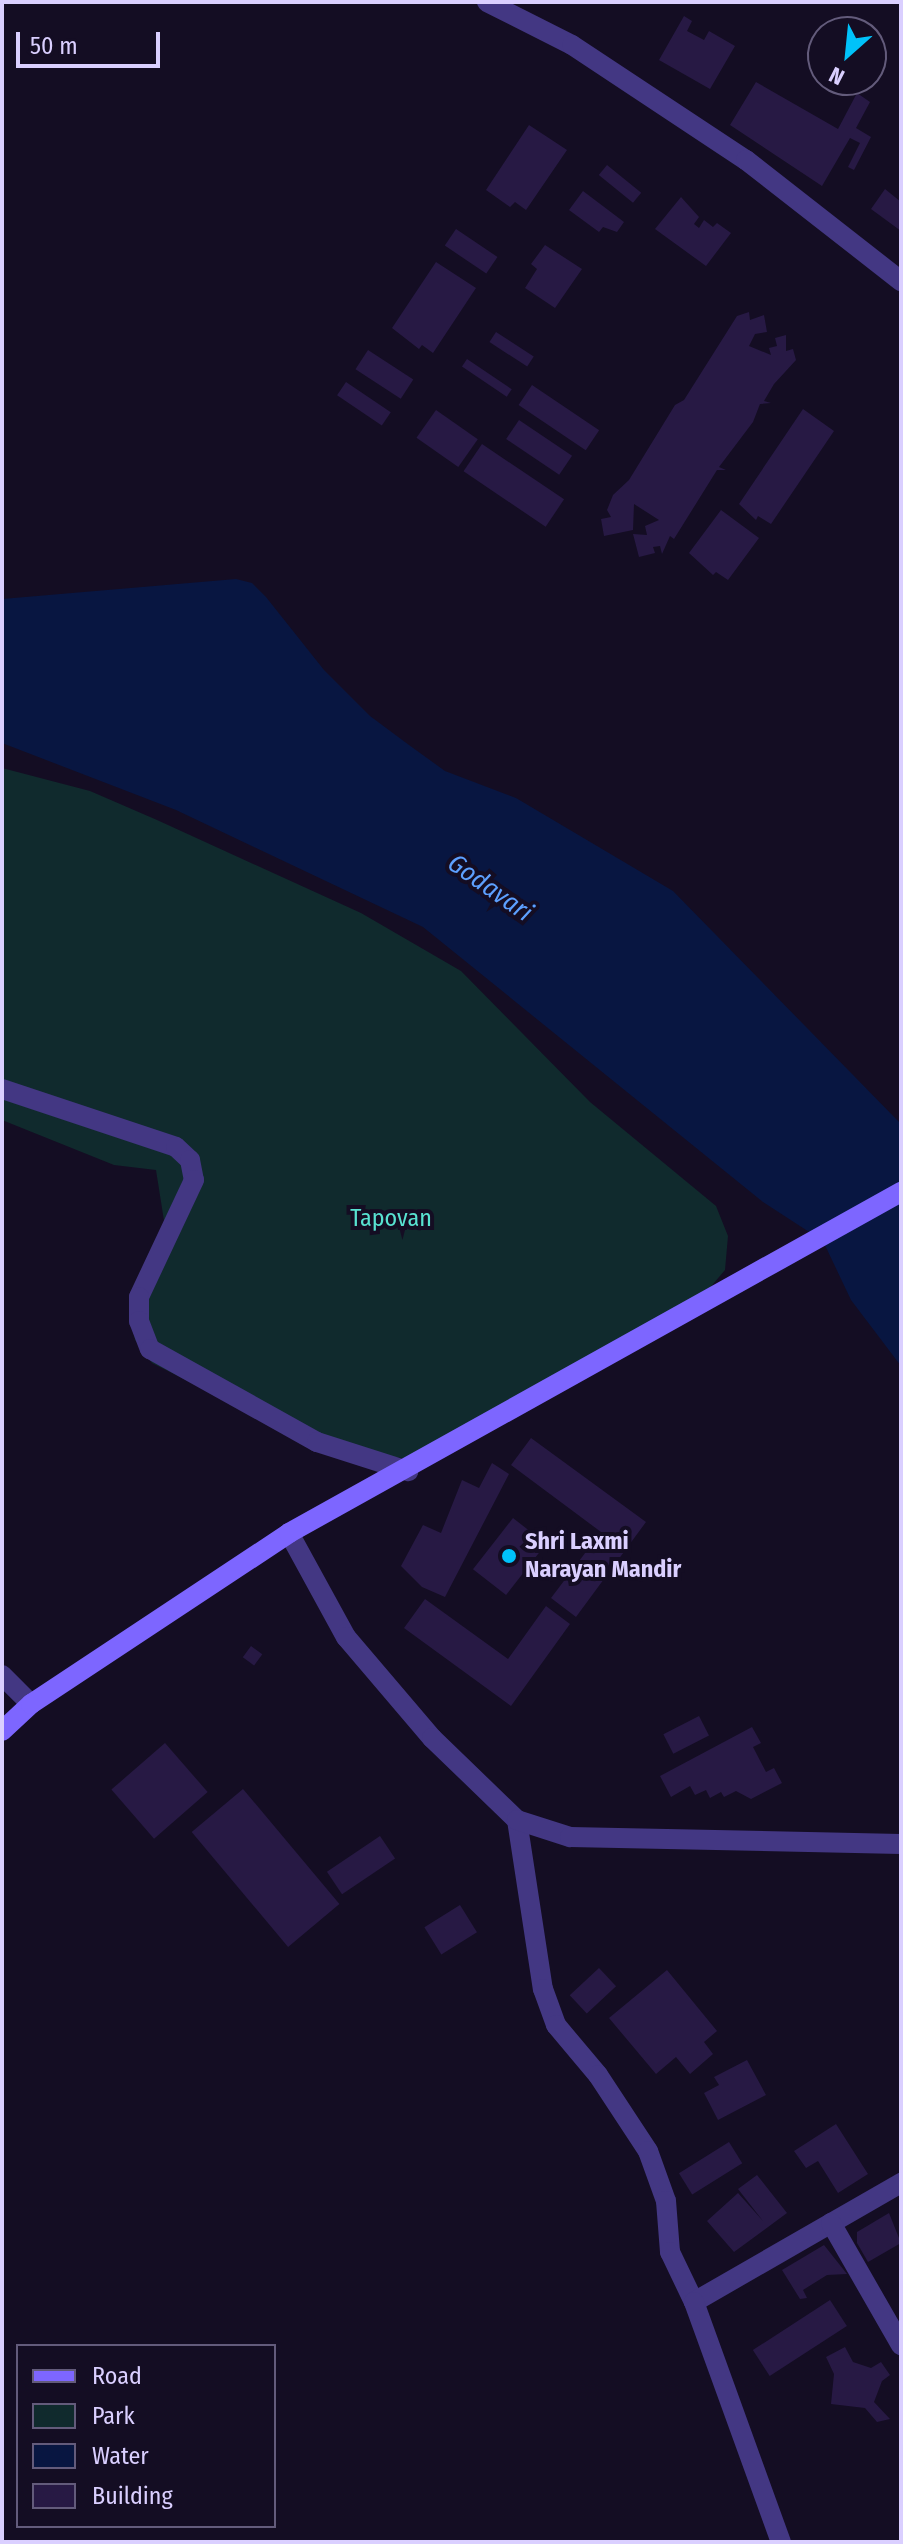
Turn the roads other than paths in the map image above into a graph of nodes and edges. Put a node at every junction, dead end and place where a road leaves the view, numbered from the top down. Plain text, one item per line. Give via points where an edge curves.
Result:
1 (487, 2) edge
2 (901, 281) edge
3 (2, 1089) edge
4 (901, 1192) edge
5 (408, 1471) junction
6 (289, 1533) junction
7 (2, 1675) edge
8 (31, 1704) junction
9 (2, 1731) edge
10 (517, 1820) junction
11 (901, 1844) edge
12 (901, 2183) edge
13 (831, 2223) junction
14 (694, 2302) junction
15 (901, 2345) edge
16 (781, 2542) edge

1 - 2 street via 572,45 734,151
3 - 5 street via 176,1147 190,1160 194,1180 139,1297 139,1321 150,1349 317,1442
4 - 5 main road
5 - 6 main road
6 - 8 main road
6 - 10 street via 346,1637 432,1738
7 - 8 street
8 - 9 main road
10 - 11 street via 570,1837
10 - 14 street via 543,1989 556,2025 598,2075 648,2151 666,2201 670,2252
12 - 13 street
13 - 14 street
13 - 15 street
14 - 16 street

